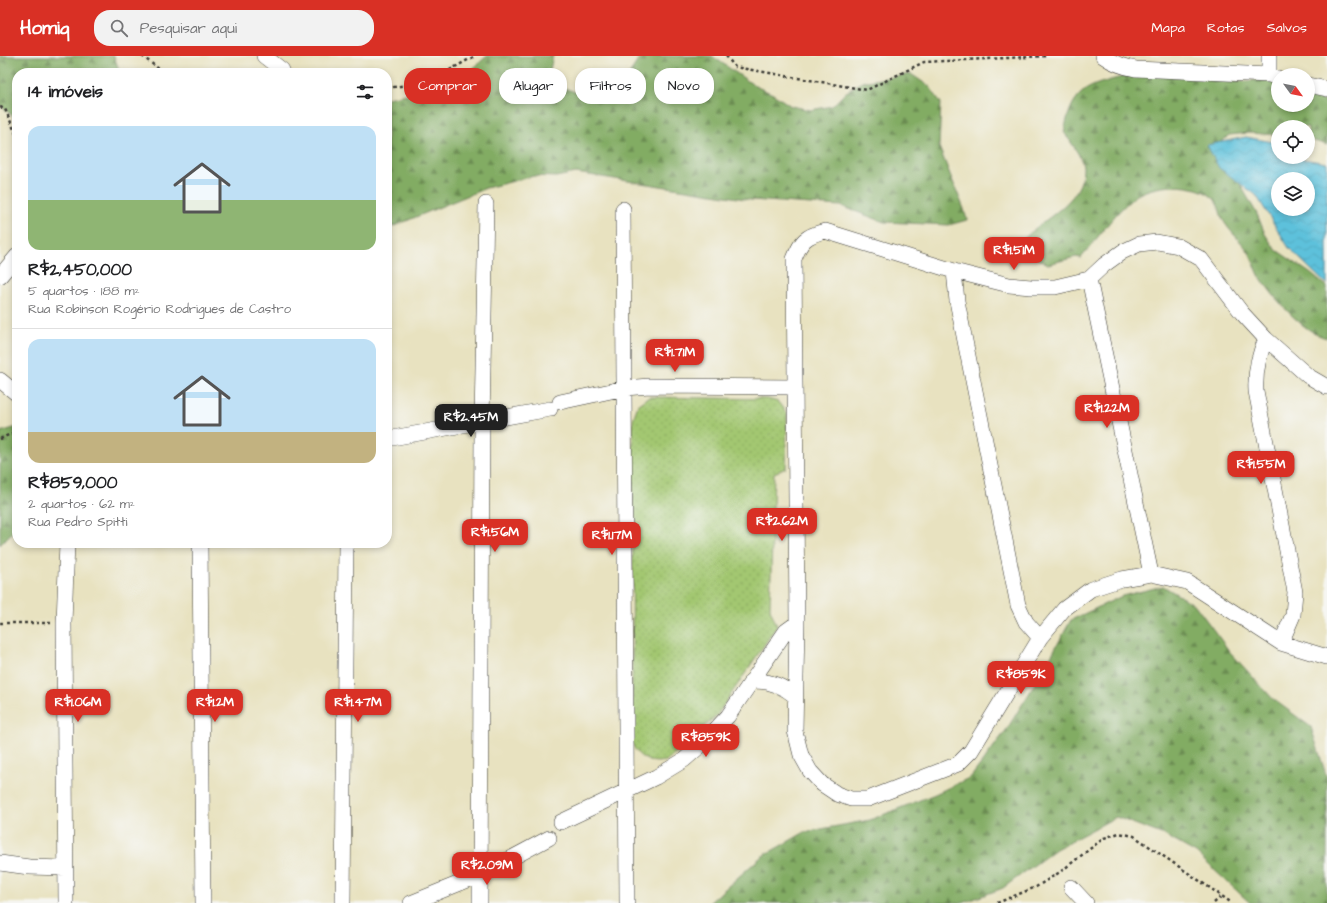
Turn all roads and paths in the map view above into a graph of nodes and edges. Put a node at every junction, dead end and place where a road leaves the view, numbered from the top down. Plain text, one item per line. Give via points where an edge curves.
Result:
1 (142, 56) edge
2 (264, 56) edge
3 (475, 56) edge
4 (726, 56) edge
5 (1048, 56) edge
6 (1103, 56) edge
7 (1269, 56) edge
8 (467, 57) edge
9 (158, 68) edge
10 (279, 68) edge
11 (1272, 68) edge
12 (1271, 77) edge
13 (1315, 86) edge
14 (392, 87) edge
15 (1327, 89) edge
16 (0, 107) edge
17 (12, 125) edge
18 (486, 204) dead end
19 (623, 209) dead end
20 (12, 262) edge
21 (954, 271) junction
22 (0, 276) edge
23 (1089, 279) junction
24 (1266, 339) junction
25 (0, 380) edge
26 (794, 387) junction
27 (1327, 387) edge
28 (625, 388) junction
29 (12, 390) edge
30 (482, 423) junction
31 (12, 433) edge
32 (392, 438) edge
33 (0, 439) edge
34 (67, 548) edge
35 (200, 548) edge
36 (346, 548) edge
37 (1151, 574) junction
38 (0, 623) edge
39 (64, 623) junction
40 (797, 624) junction
41 (1040, 638) junction
42 (1281, 643) junction
43 (1327, 657) edge
44 (751, 681) junction
45 (795, 696) junction
46 (626, 790) junction
47 (561, 822) dead end
48 (549, 838) dead end
49 (0, 863) edge
50 (65, 868) junction
51 (480, 875) junction
52 (1071, 887) dead end
53 (1223, 895) junction
54 (66, 903) edge
55 (204, 903) edge
56 (343, 903) edge
57 (411, 903) edge
58 (480, 903) edge
59 (627, 903) edge
60 (997, 903) edge
61 (1086, 903) edge
62 (1214, 903) edge
63 (1232, 903) edge

1 - 9 path
2 - 10 street
3 - 8 path
4 - 5 path via 735,67 867,90 924,62
6 - 12 street via 1123,68
7 - 11 street
8 - 14 path via 428,82
13 - 15 street
16 - 17 path via 5,109
18 - 30 street
19 - 28 street
20 - 22 street
21 - 23 street via 1031,287 1055,287
21 - 26 street via 840,234 825,231 810,234 799,245 794,259
21 - 41 street via 957,301 1018,605 1026,622
23 - 24 street via 1122,252 1139,244 1157,242 1178,246 1201,259 1242,314
23 - 37 street
24 - 27 street via 1308,376
24 - 42 street via 1256,369 1256,392 1295,592 1294,615
25 - 29 street
26 - 28 street
26 - 40 street
28 - 30 street
28 - 46 street
30 - 32 street
30 - 51 street
31 - 33 path
34 - 39 street
35 - 55 street
36 - 56 street
37 - 41 street via 1122,579 1091,589 1064,609
37 - 42 street via 1187,582
38 - 39 path
39 - 50 street
40 - 44 street via 786,631
40 - 45 street
41 - 45 street via 972,750 958,764 868,799 851,800 837,794 822,784 810,771 801,755 795,731
42 - 43 street
44 - 45 street via 773,683 789,690
44 - 46 street via 728,716 700,746 670,769
46 - 47 street
46 - 59 street
48 - 51 street
49 - 50 street
50 - 54 street
51 - 57 street
51 - 58 street
52 - 61 street
53 - 60 path via 1134,836 1119,832 1104,838 1036,887
53 - 62 path
53 - 63 path

